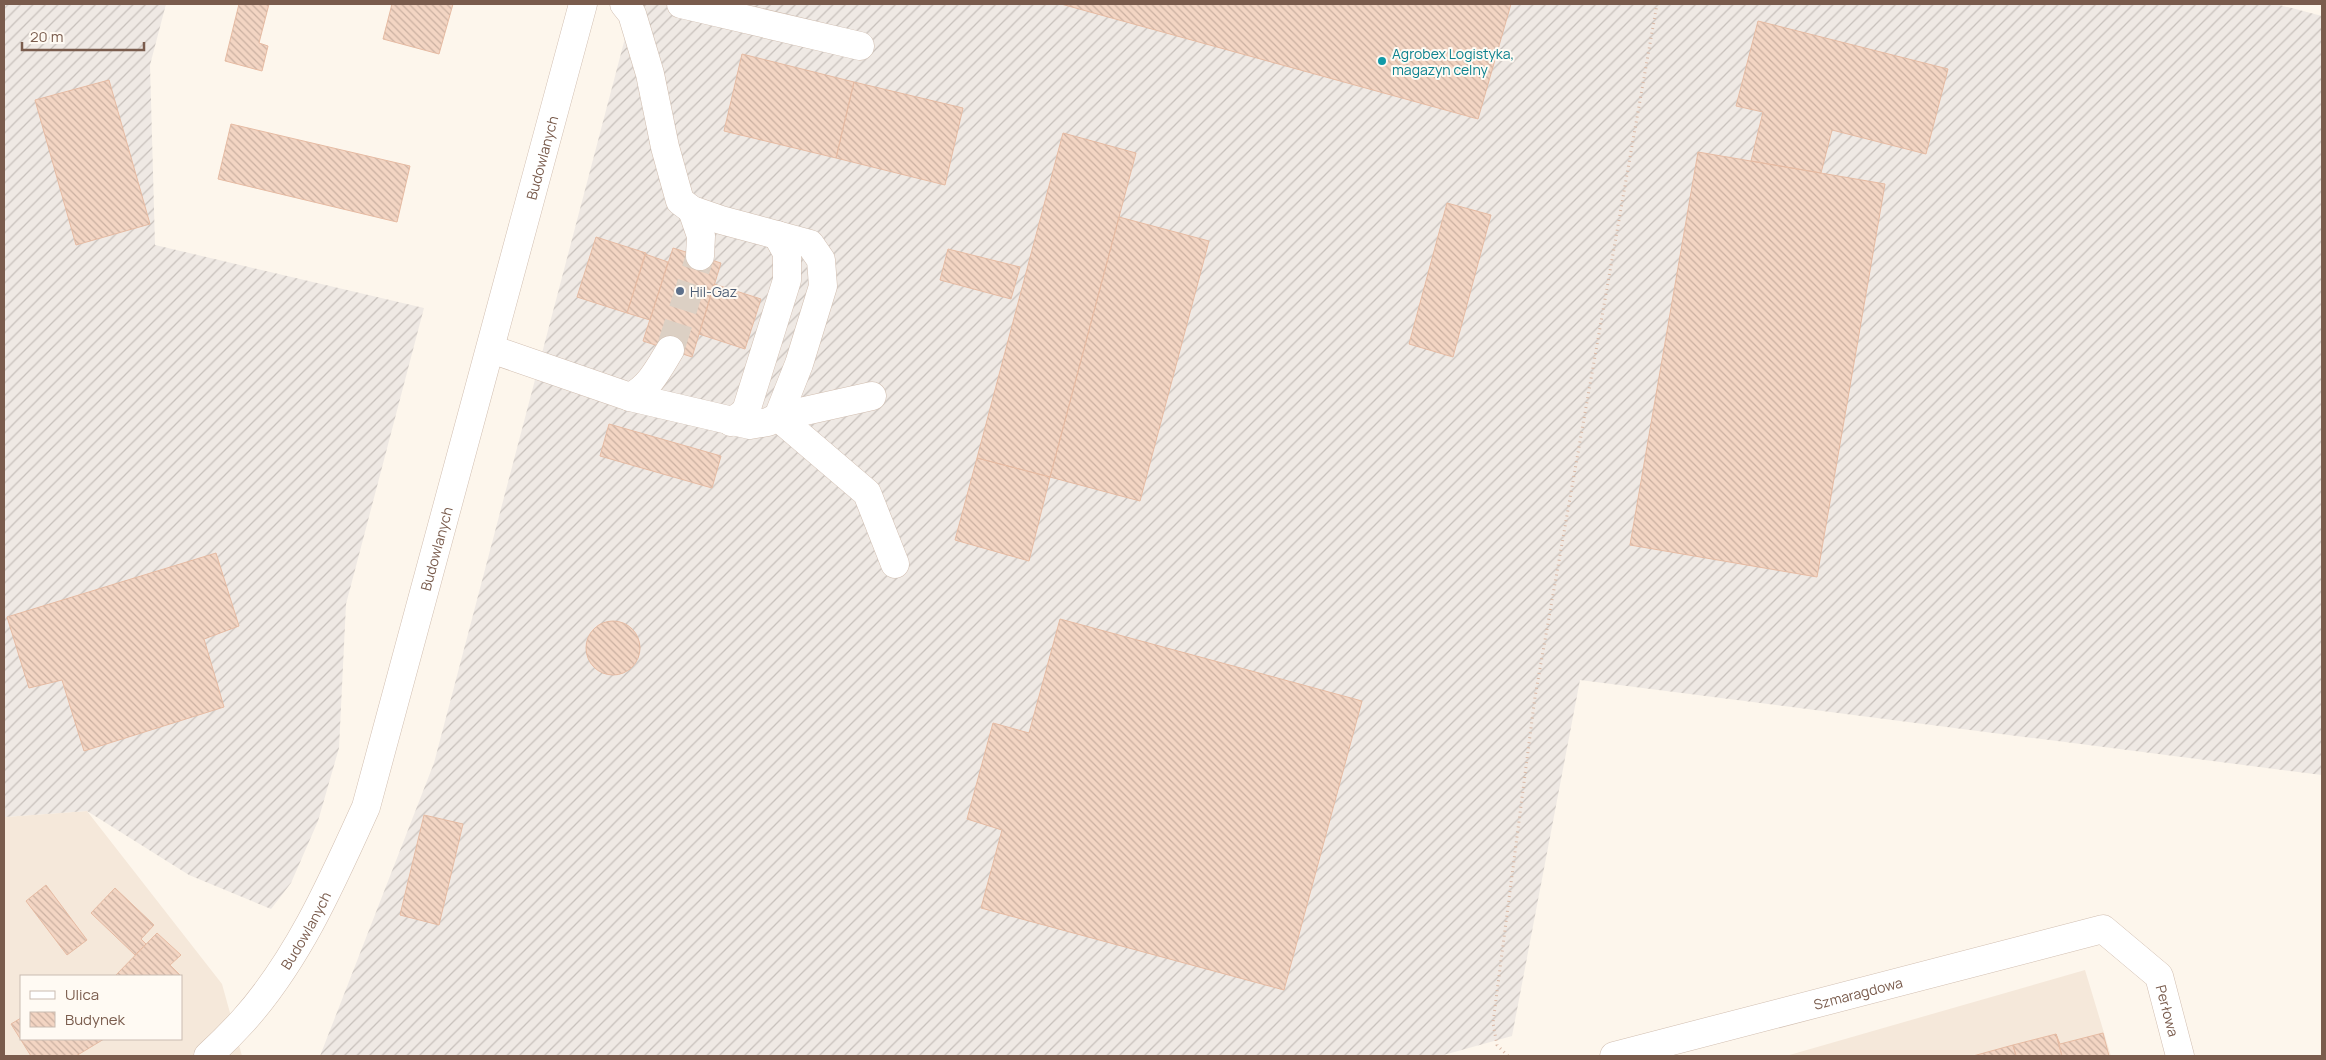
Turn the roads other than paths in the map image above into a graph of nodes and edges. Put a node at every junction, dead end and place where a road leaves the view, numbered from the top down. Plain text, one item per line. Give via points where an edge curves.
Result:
1 (583, 4) edge
2 (624, 4) edge
3 (681, 4) edge
4 (860, 46) dead end
5 (692, 210) junction
6 (777, 235) junction
7 (700, 256) tunnel mouth
8 (491, 348) junction
9 (670, 350) tunnel mouth
10 (872, 396) dead end
11 (630, 397) junction
12 (778, 418) junction
13 (731, 422) junction
14 (895, 564) dead end
15 (2103, 929) joint
16 (208, 1056) edge
17 (1618, 1056) edge
18 (2180, 1056) edge

1 - 8 street, Budowlanych
2 - 5 street via 632,14 650,74 676,191 680,201
3 - 4 street
5 - 6 street
5 - 7 street via 701,236
6 - 12 street via 810,244 821,260 823,271 823,286
6 - 13 street via 787,253 787,280 747,408
8 - 11 street
8 - 16 street, Budowlanych via 366,807 329,889 290,957 244,1020
9 - 11 street via 642,392
10 - 12 street
11 - 13 street
12 - 13 street via 750,425
12 - 14 street via 866,492
15 - 17 street, Szmaragdowa
15 - 18 street, Perłowa via 2159,976

